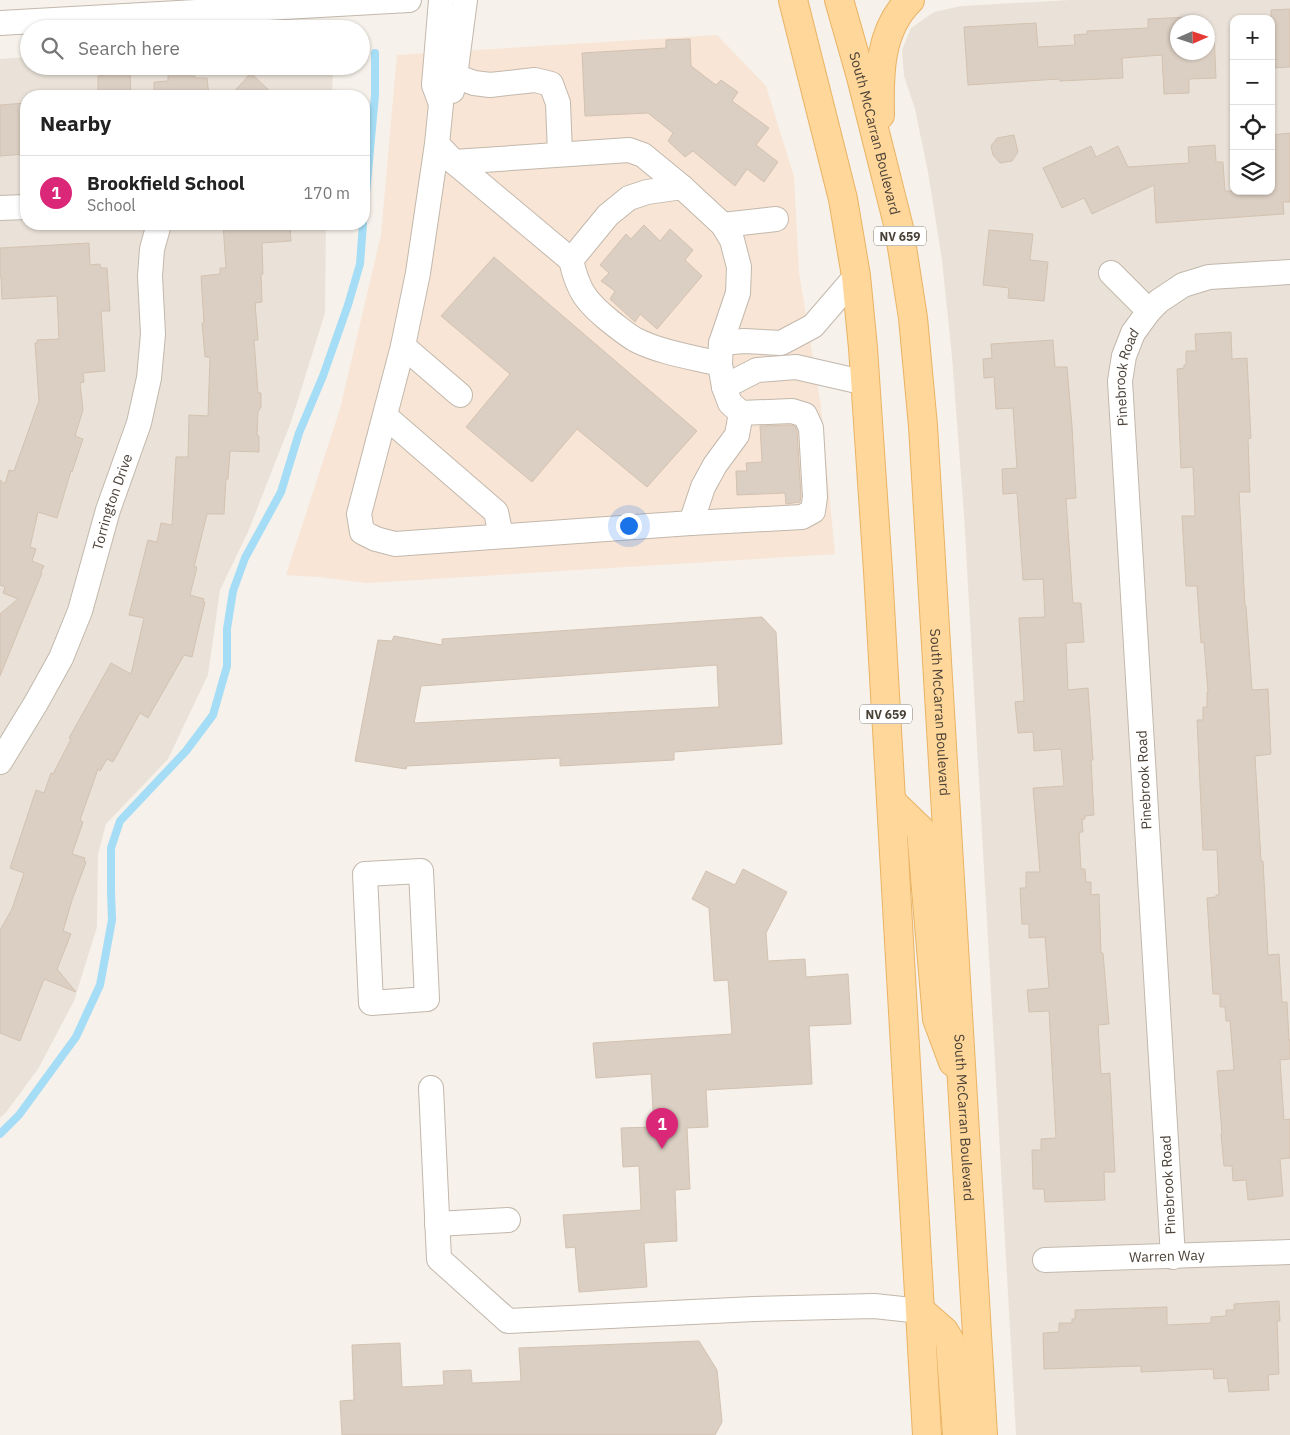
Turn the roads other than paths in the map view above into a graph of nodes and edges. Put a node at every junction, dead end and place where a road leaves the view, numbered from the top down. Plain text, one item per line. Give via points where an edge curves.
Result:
1 (409, 0) edge
2 (440, 0) edge
3 (465, 0) edge
4 (792, 0) edge
5 (839, 0) edge
6 (910, 0) edge
7 (119, 8) edge
8 (30, 20) edge
9 (20, 21) edge
10 (0, 24) edge
11 (455, 76) junction
12 (441, 104) junction
13 (438, 144) junction
14 (560, 154) junction
15 (880, 154) junction
16 (454, 162) junction
17 (682, 187) junction
18 (20, 207) edge
19 (0, 208) edge
20 (776, 219) dead end
21 (723, 225) junction
22 (157, 230) edge
23 (571, 260) junction
24 (1290, 272) edge
25 (1111, 273) dead end
26 (856, 276) junction
27 (1149, 311) junction
28 (403, 346) junction
29 (721, 353) junction
30 (866, 383) junction
31 (724, 388) junction
32 (460, 395) dead end
33 (741, 413) junction
34 (385, 416) junction
35 (691, 523) junction
36 (500, 535) junction
37 (0, 762) edge
38 (891, 801) junction
39 (421, 871) joint
40 (963, 1087) junction
41 (431, 1088) dead end
42 (508, 1220) dead end
43 (437, 1224) junction
44 (1290, 1252) edge
45 (1172, 1256) junction
46 (1045, 1260) dead end
47 (921, 1311) junction
48 (927, 1435) edge
49 (956, 1435) edge
50 (983, 1435) edge

1 - 7 street
2 - 12 street via 434,85
3 - 11 street
4 - 26 main road, NV 659 via 843,199
5 - 15 main road, South McCarran Boulevard / NV 659
6 - 15 main road via 901,8 883,50 879,94
7 - 8 street
9 - 10 street
11 - 12 street via 453,90
11 - 14 street via 490,85 535,80 552,84 558,103
12 - 13 street
13 - 16 street
13 - 28 street
14 - 16 street
14 - 17 street via 629,150 643,154
15 - 40 main road, South McCarran Boulevard / NV 659 via 900,237 913,318 923,426
16 - 23 street
17 - 21 street
17 - 23 street via 629,198 608,215
18 - 19 street
20 - 21 street
21 - 29 street via 732,240 739,267 738,294
22 - 37 street, Torrington Drive via 150,276 153,334 149,378 139,423 108,510 80,611 61,658
23 - 29 street via 584,296 634,339 656,348
24 - 27 street, Pinebrook Road via 1209,277 1183,285
25 - 27 street
26 - 29 street via 813,326 781,344 744,341
26 - 30 main road, NV 659
27 - 45 street, Pinebrook Road via 1133,333 1124,356 1120,381
28 - 32 street
28 - 34 street
29 - 31 street
30 - 31 street via 796,367 757,370
30 - 38 main road, NV 659
31 - 33 street via 730,403
33 - 35 street via 737,435 715,465
33 - 35 street via 792,411 805,415 811,428 813,511 802,517
34 - 36 street via 496,512
34 - 36 street via 358,514 362,532 395,544
35 - 36 street
38 - 40 main road via 922,830 937,1019
38 - 47 main road, NV 659
39 - 39 street via 427,999 371,1003 365,874
40 - 50 main road, South McCarran Boulevard / NV 659
41 - 43 street
42 - 43 street
43 - 47 street via 438,1259 508,1321 874,1306
44 - 45 street, Warren Way
45 - 46 street, Warren Way
47 - 48 main road, NV 659
47 - 49 main road via 944,1331 950,1341

